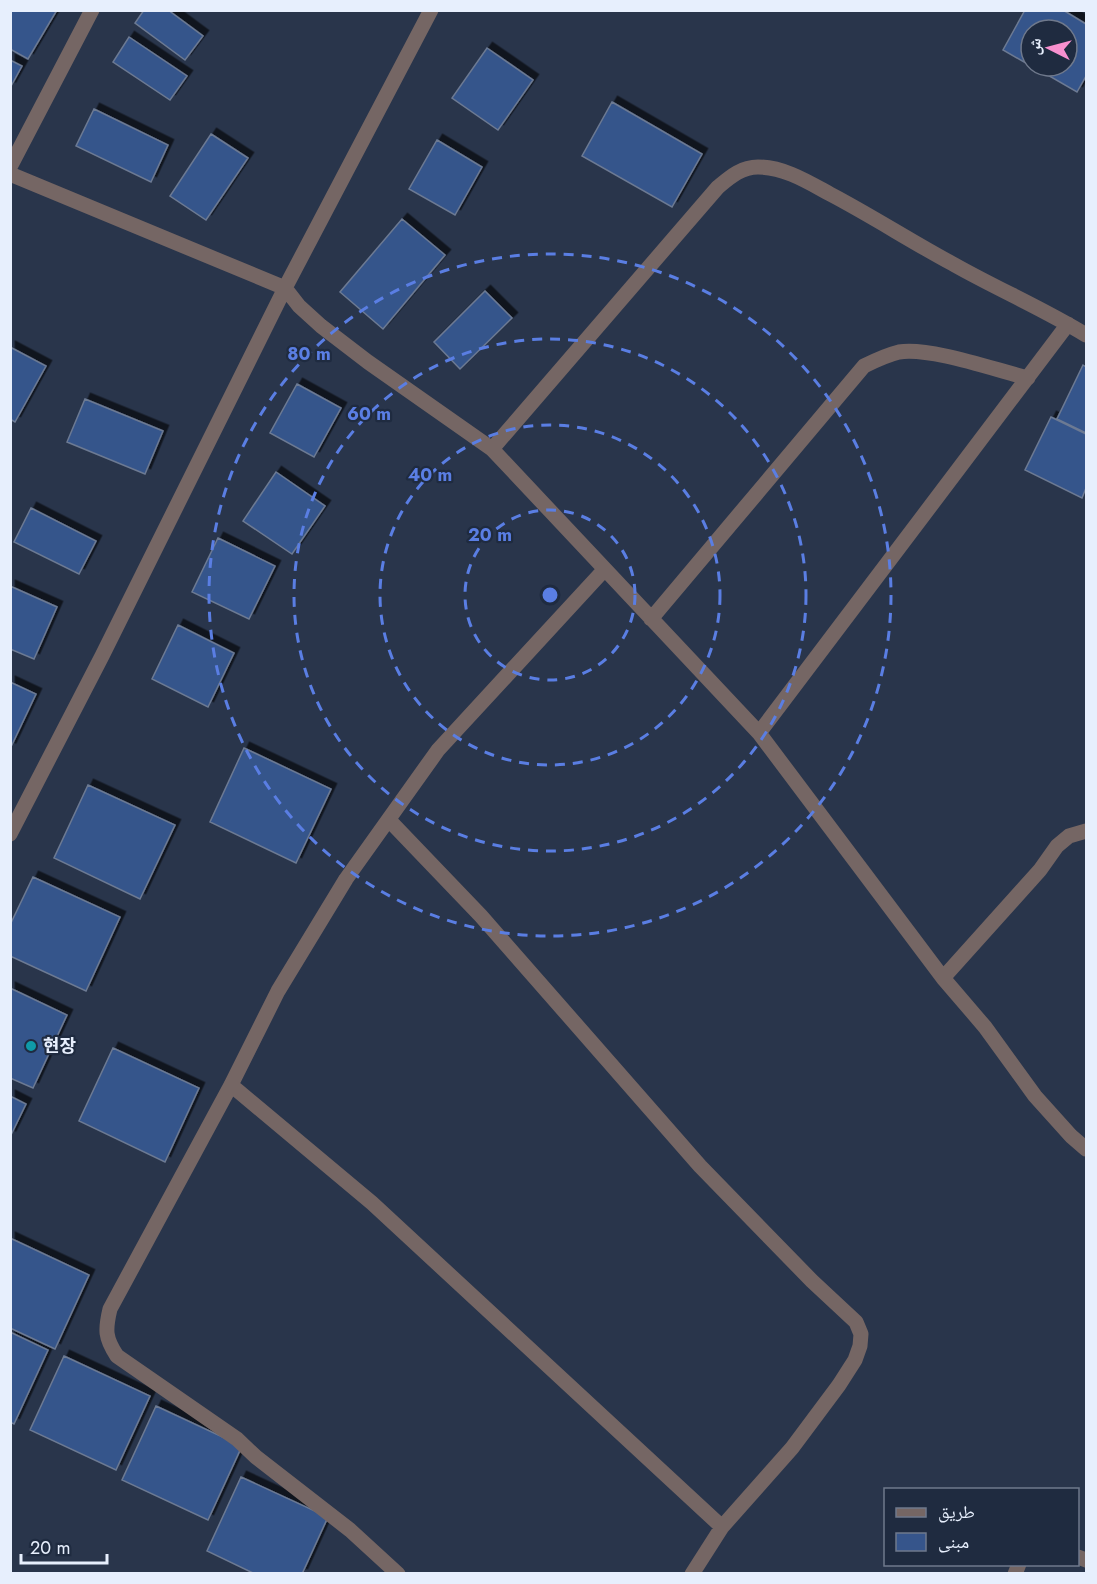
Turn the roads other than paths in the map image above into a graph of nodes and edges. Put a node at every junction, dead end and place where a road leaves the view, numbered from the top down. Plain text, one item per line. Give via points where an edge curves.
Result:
1 (92, 10) edge
2 (431, 10) edge
3 (10, 167) edge
4 (10, 174) edge
5 (285, 288) junction
6 (1068, 324) junction
7 (1086, 335) edge
8 (1028, 378) junction
9 (492, 449) junction
10 (604, 570) junction
11 (651, 619) junction
12 (759, 733) junction
13 (388, 820) junction
14 (1086, 831) edge
15 (10, 834) edge
16 (943, 978) junction
17 (231, 1085) junction
18 (1086, 1149) edge
19 (722, 1527) junction
20 (398, 1574) edge
21 (692, 1574) edge

1 - 3 street
2 - 5 street
4 - 5 street
5 - 9 street via 306,312 368,362
5 - 15 street
6 - 7 street
6 - 8 street
6 - 9 street via 797,176 757,167 738,171 718,187
8 - 11 street via 922,351 883,356 864,366
8 - 12 street
9 - 10 street
10 - 11 street
10 - 13 street via 438,750
11 - 12 street
12 - 16 street
13 - 17 street via 308,939
13 - 19 street via 481,916 700,1166 856,1322 860,1346 839,1385 792,1448
14 - 16 street via 1069,836 1057,846
16 - 18 street via 1035,1096
17 - 19 street via 372,1203
17 - 20 street via 110,1309 107,1341 117,1356 237,1439
19 - 21 street

